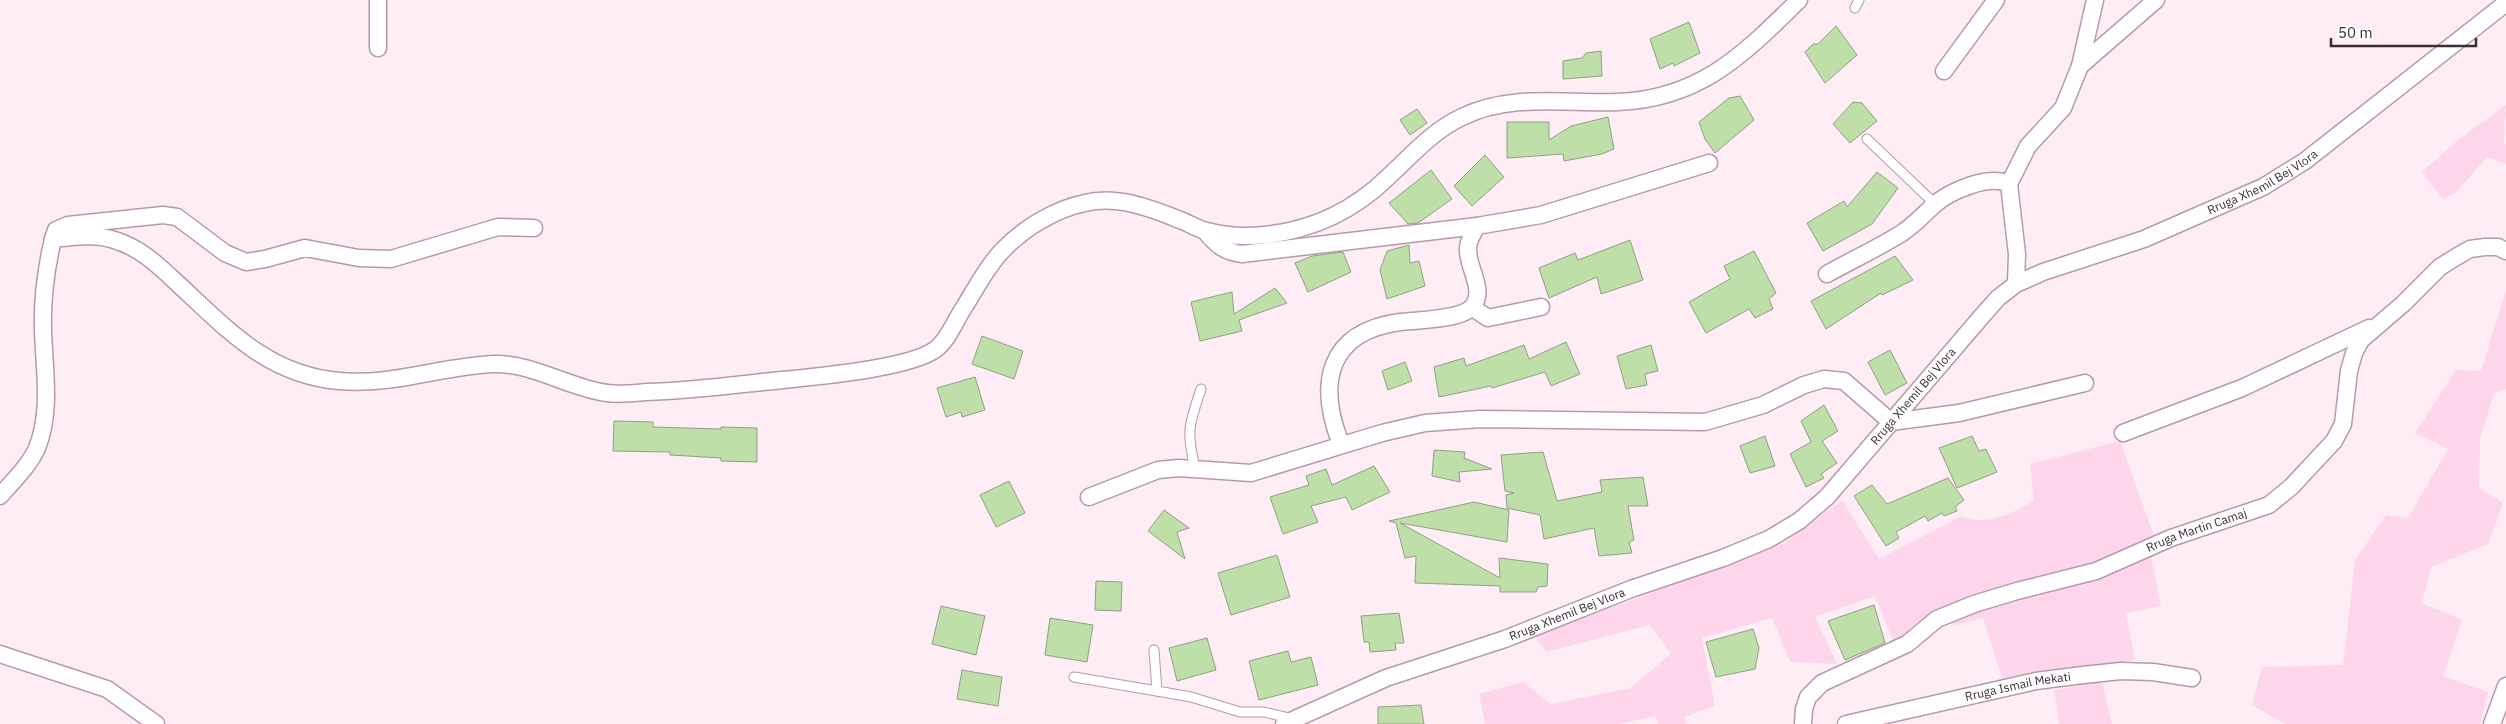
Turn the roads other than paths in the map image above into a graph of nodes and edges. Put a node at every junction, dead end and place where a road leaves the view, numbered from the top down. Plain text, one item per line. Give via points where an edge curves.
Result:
1 (378, 0) edge
2 (1799, 0) edge
3 (1996, 0) edge
4 (2095, 0) edge
5 (2156, 0) edge
6 (2506, 3) edge
7 (378, 48) dead end
8 (2080, 66) junction
9 (1944, 71) dead end
10 (1868, 139) dead end
11 (1708, 163) dead end
12 (2009, 184) junction
13 (1936, 204) junction
14 (1477, 226) junction
15 (534, 228) dead end
16 (1205, 231) junction
17 (53, 239) junction
18 (2506, 251) edge
19 (1827, 274) dead end
20 (2016, 284) junction
21 (1541, 307) dead end
22 (1473, 308) junction
23 (2384, 322) junction
24 (2085, 383) dead end
25 (1201, 389) dead end
26 (1891, 422) junction
27 (2123, 433) dead end
28 (1341, 444) junction
29 (1195, 468) junction
30 (0, 496) edge
31 (1089, 497) dead end
32 (1154, 650) dead end
33 (0, 654) edge
34 (1074, 677) dead end
35 (2192, 678) dead end
36 (2506, 686) edge
37 (1157, 691) junction
38 (1289, 722) edge
39 (156, 724) edge
40 (1803, 724) edge
41 (1846, 724) edge
42 (2492, 724) edge

1 - 7 street
2 - 16 street via 1723,68 1688,88 1650,99 1547,101 1491,106 1441,128 1383,182 1324,222 1260,236
3 - 9 street
4 - 8 street
5 - 8 street
6 - 20 street, Rruga Xhemil Bej Vlora via 2305,161 2264,187 2144,239
8 - 12 street via 2063,108 2028,146
10 - 13 lane
11 - 14 street via 1541,215
12 - 13 street via 1986,180
12 - 20 street via 2017,254
13 - 19 street via 1902,232
14 - 16 street via 1242,254 1229,252 1215,244
14 - 22 street via 1468,248 1477,286
15 - 17 street via 498,227 391,259 359,258 305,248 246,262 225,253 177,217 163,215 68,225 56,230
16 - 17 street via 1139,206 1106,200 1083,203 1041,221 1000,252 938,348 918,358 828,374 673,392 613,394 578,388 517,366 494,364 364,384 303,376 283,368 225,329 152,261 129,245 108,238 84,236
17 - 30 street via 44,284 44,424 37,448
18 - 23 street, Rruga Martin Camaj via 2498,247 2484,247 2470,249 2456,257 2440,268
20 - 26 street, Rruga Xhemil Bej Vlora via 1998,298
21 - 22 street via 1488,318
22 - 28 street via 1447,316 1373,328 1340,351 1328,384 1334,426
23 - 27 street via 2242,388
23 - 40 street, Rruga Martin Camaj via 2361,340 2354,352 2343,424 2334,441 2291,487 2269,505 2171,538 2096,571 2017,590 1937,619 1907,644 1822,683 1808,697
24 - 26 street via 1959,413
25 - 29 lane via 1189,424
26 - 28 street via 1844,381 1824,378 1763,405 1705,422 1480,419 1425,423
26 - 38 street, Rruga Xhemil Bej Vlora via 1827,497 1799,521 1769,539 1505,639 1386,678
28 - 29 street via 1251,473
29 - 31 street via 1158,470
32 - 37 lane
33 - 39 street via 107,689
34 - 37 lane
35 - 41 street, Rruga Ismail Mekati via 2121,671 2036,681
36 - 42 street
37 - 38 lane via 1191,697 1240,712 1264,712

